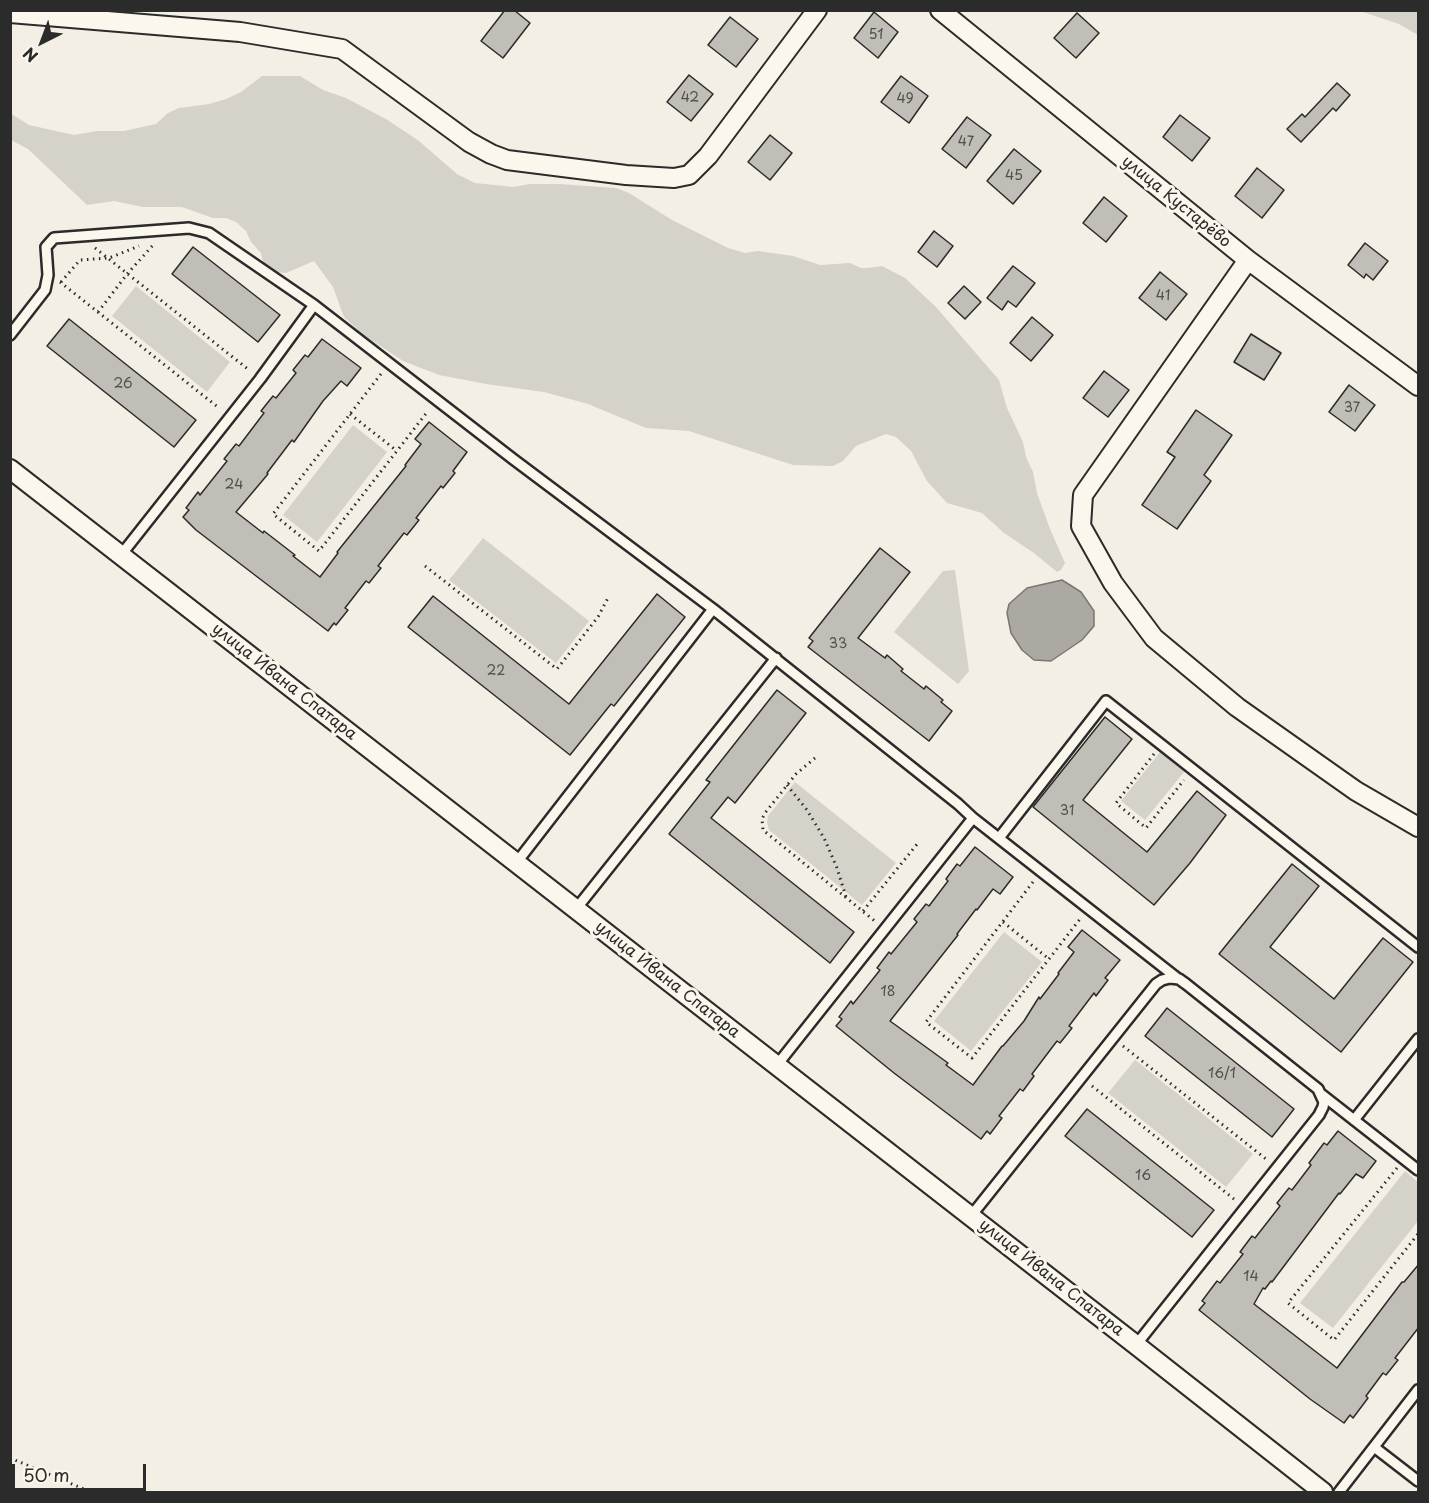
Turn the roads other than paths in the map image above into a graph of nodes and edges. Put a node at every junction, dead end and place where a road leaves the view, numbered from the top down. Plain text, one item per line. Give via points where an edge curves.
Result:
1 (817, 10) edge
2 (940, 10) edge
3 (10, 13) edge
4 (1248, 260) junction
5 (314, 305) junction
6 (10, 335) edge
7 (1419, 386) edge
8 (10, 469) edge
9 (121, 555) junction
10 (713, 609) junction
11 (776, 658) junction
12 (973, 818) junction
13 (1419, 827) edge
14 (999, 838) junction
15 (517, 862) junction
16 (576, 909) junction
17 (1419, 947) edge
18 (1179, 979) junction
19 (1419, 1039) edge
20 (777, 1065) junction
21 (1321, 1094) junction
22 (1354, 1120) junction
23 (1419, 1170) edge
24 (971, 1216) junction
25 (1136, 1345) junction
26 (1419, 1390) edge
27 (1374, 1447) junction
28 (1419, 1481) edge
29 (1323, 1492) edge
30 (1339, 1492) edge

1 - 3 street via 708,156 689,175 674,178 507,160 491,154 342,49 240,32
2 - 4 street, улица Кустарёво
4 - 7 street, улица Кустарёво
4 - 13 street via 1083,495 1080,526 1113,582 1154,638 1237,707 1356,791
5 - 6 lane via 196,228 57,237 46,248 45,290
5 - 9 lane
5 - 10 lane
8 - 9 street, улица Ивана Спатара
9 - 15 street, улица Ивана Спатара
10 - 11 lane
10 - 15 lane
11 - 12 lane
11 - 16 lane
12 - 14 lane
12 - 20 lane
14 - 17 lane via 1106,701
14 - 18 lane
15 - 16 street, улица Ивана Спатара
16 - 20 street, улица Ивана Спатара
18 - 21 lane
18 - 24 lane via 1156,984
19 - 22 lane
20 - 24 street, улица Ивана Спатара
21 - 22 lane
21 - 25 lane via 1324,1102 1320,1115
22 - 23 lane
24 - 25 street, улица Ивана Спатара
25 - 29 street, улица Ивана Спатара
26 - 27 lane
27 - 28 lane
27 - 30 lane

